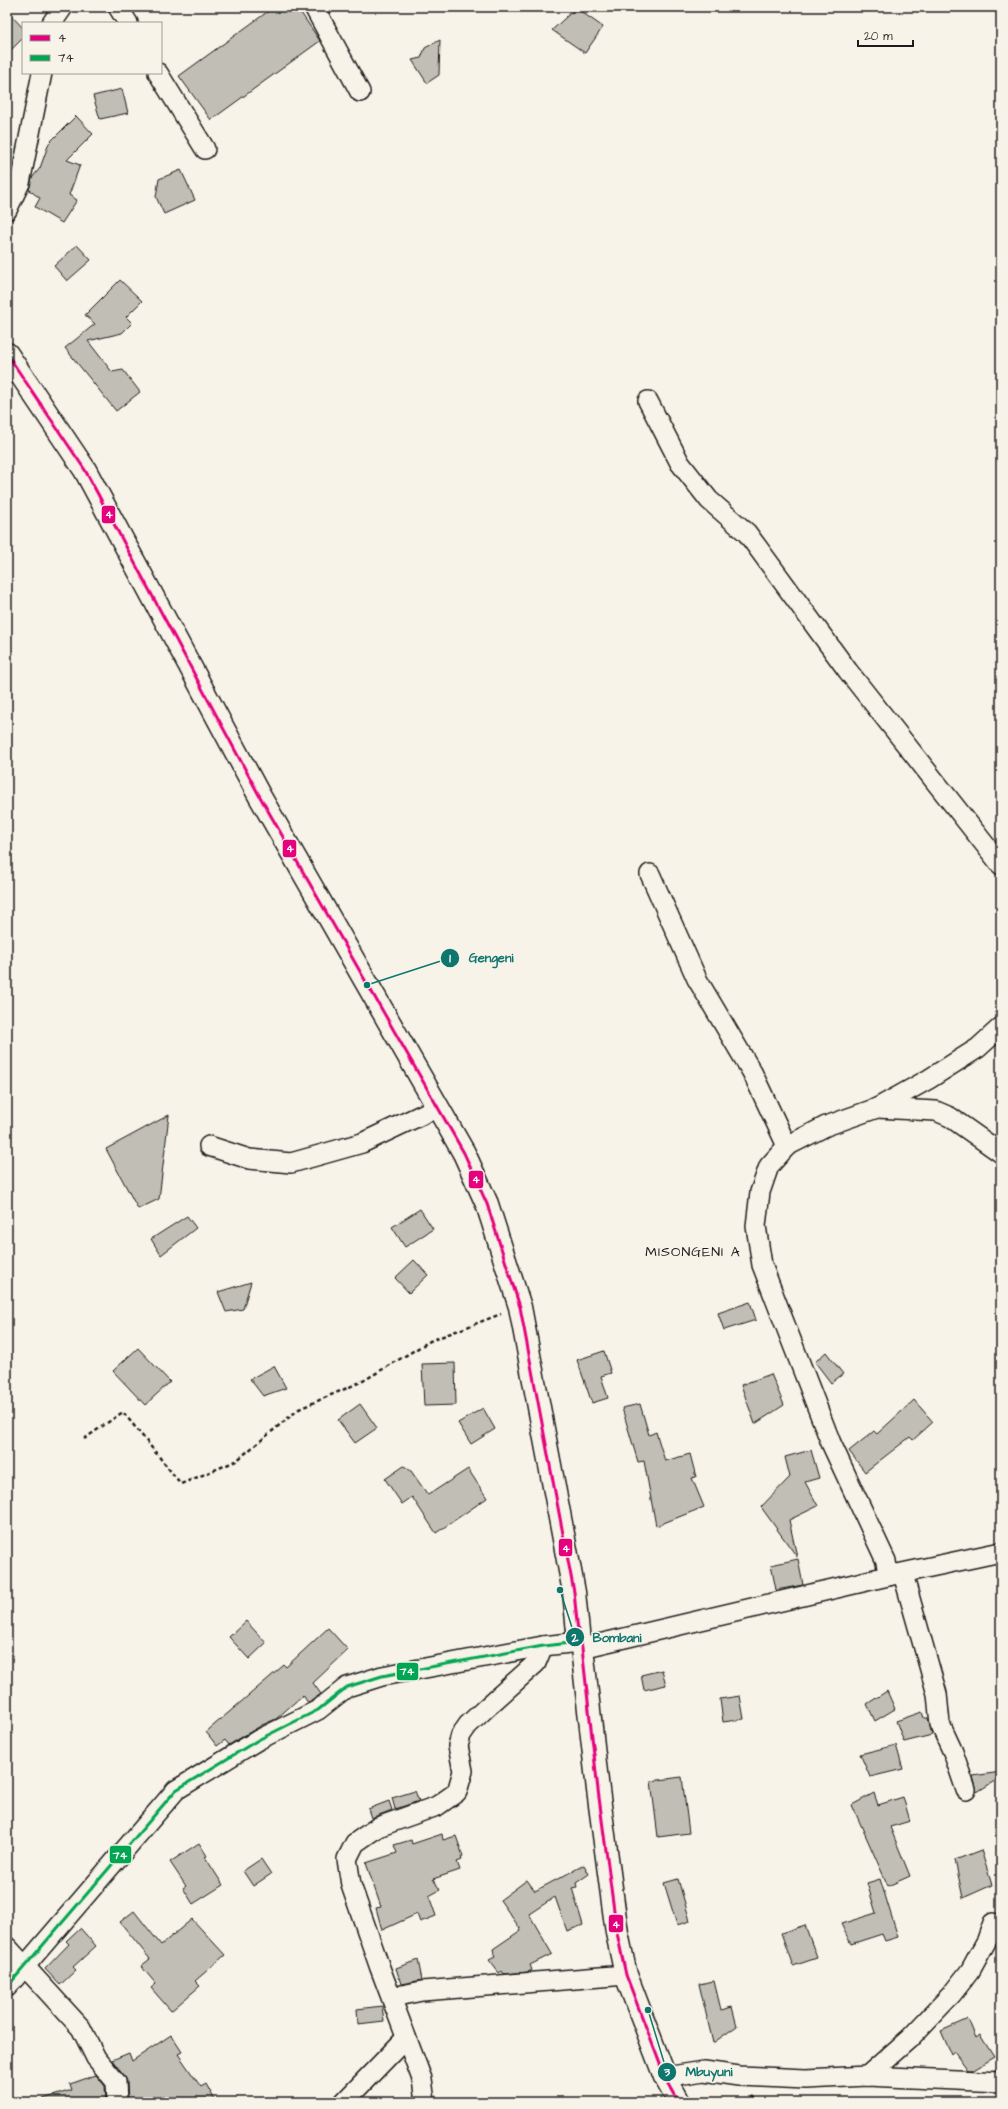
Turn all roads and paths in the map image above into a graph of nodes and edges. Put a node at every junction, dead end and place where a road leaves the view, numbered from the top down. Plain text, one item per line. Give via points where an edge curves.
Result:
1 (63, 7) edge
2 (118, 7) edge
3 (314, 7) edge
4 (53, 22) edge
5 (127, 22) edge
6 (42, 74) edge
7 (159, 74) edge
8 (360, 92) dead end
9 (205, 149) dead end
10 (7, 210) edge
11 (7, 354) edge
12 (648, 401) dead end
13 (1001, 865) edge
14 (650, 874) dead end
15 (1001, 1027) edge
16 (438, 1107) junction
17 (877, 1108) junction
18 (209, 1146) dead end
19 (787, 1146) junction
20 (1001, 1153) edge
21 (520, 1307) junction
22 (84, 1440) dead end
23 (1000, 1558) edge
24 (895, 1575) junction
25 (581, 1645) junction
26 (543, 1646) junction
27 (966, 1790) dead end
28 (993, 1923) dead end
29 (7, 1947) edge
30 (25, 1968) junction
31 (626, 1975) junction
32 (7, 1987) edge
33 (392, 1997) junction
34 (406, 2038) junction
35 (867, 2076) junction
36 (665, 2077) junction
37 (1001, 2082) edge
38 (117, 2102) edge
39 (344, 2102) edge
40 (425, 2102) edge
41 (678, 2102) edge

1 - 4 street
2 - 5 street
3 - 8 street
6 - 10 street via 20,183
7 - 9 street
11 - 16 street via 85,470 259,795
12 - 13 street via 680,463 709,500 747,534 848,671
14 - 19 street via 697,979 752,1072
15 - 17 street via 978,1048
16 - 18 street via 362,1144 291,1163 249,1159
16 - 21 street via 464,1153 487,1204
17 - 19 street via 826,1126
17 - 20 street via 936,1111 950,1117
19 - 24 street via 769,1166 760,1192 756,1226 762,1265 831,1443
21 - 22 path via 430,1341 364,1381 299,1409 236,1461 181,1484 123,1412
21 - 25 street via 574,1592
23 - 24 street
24 - 25 street
24 - 27 street via 937,1694 940,1724
25 - 26 street
25 - 31 street via 617,1932
26 - 30 street via 382,1676 347,1687 318,1710 258,1740 176,1790
26 - 33 street via 536,1663 468,1725 461,1735 458,1746 462,1771 458,1792 437,1806 378,1827 355,1843 347,1858 351,1885
28 - 35 street via 970,1971 956,1989 910,2038
29 - 30 street
30 - 32 street
30 - 38 street via 81,2028 96,2058 116,2082
31 - 33 street via 422,1992
31 - 36 street
33 - 34 street
34 - 39 street
34 - 40 street via 422,2079
35 - 36 street via 806,2079 739,2076 704,2071
35 - 37 street
36 - 41 street

